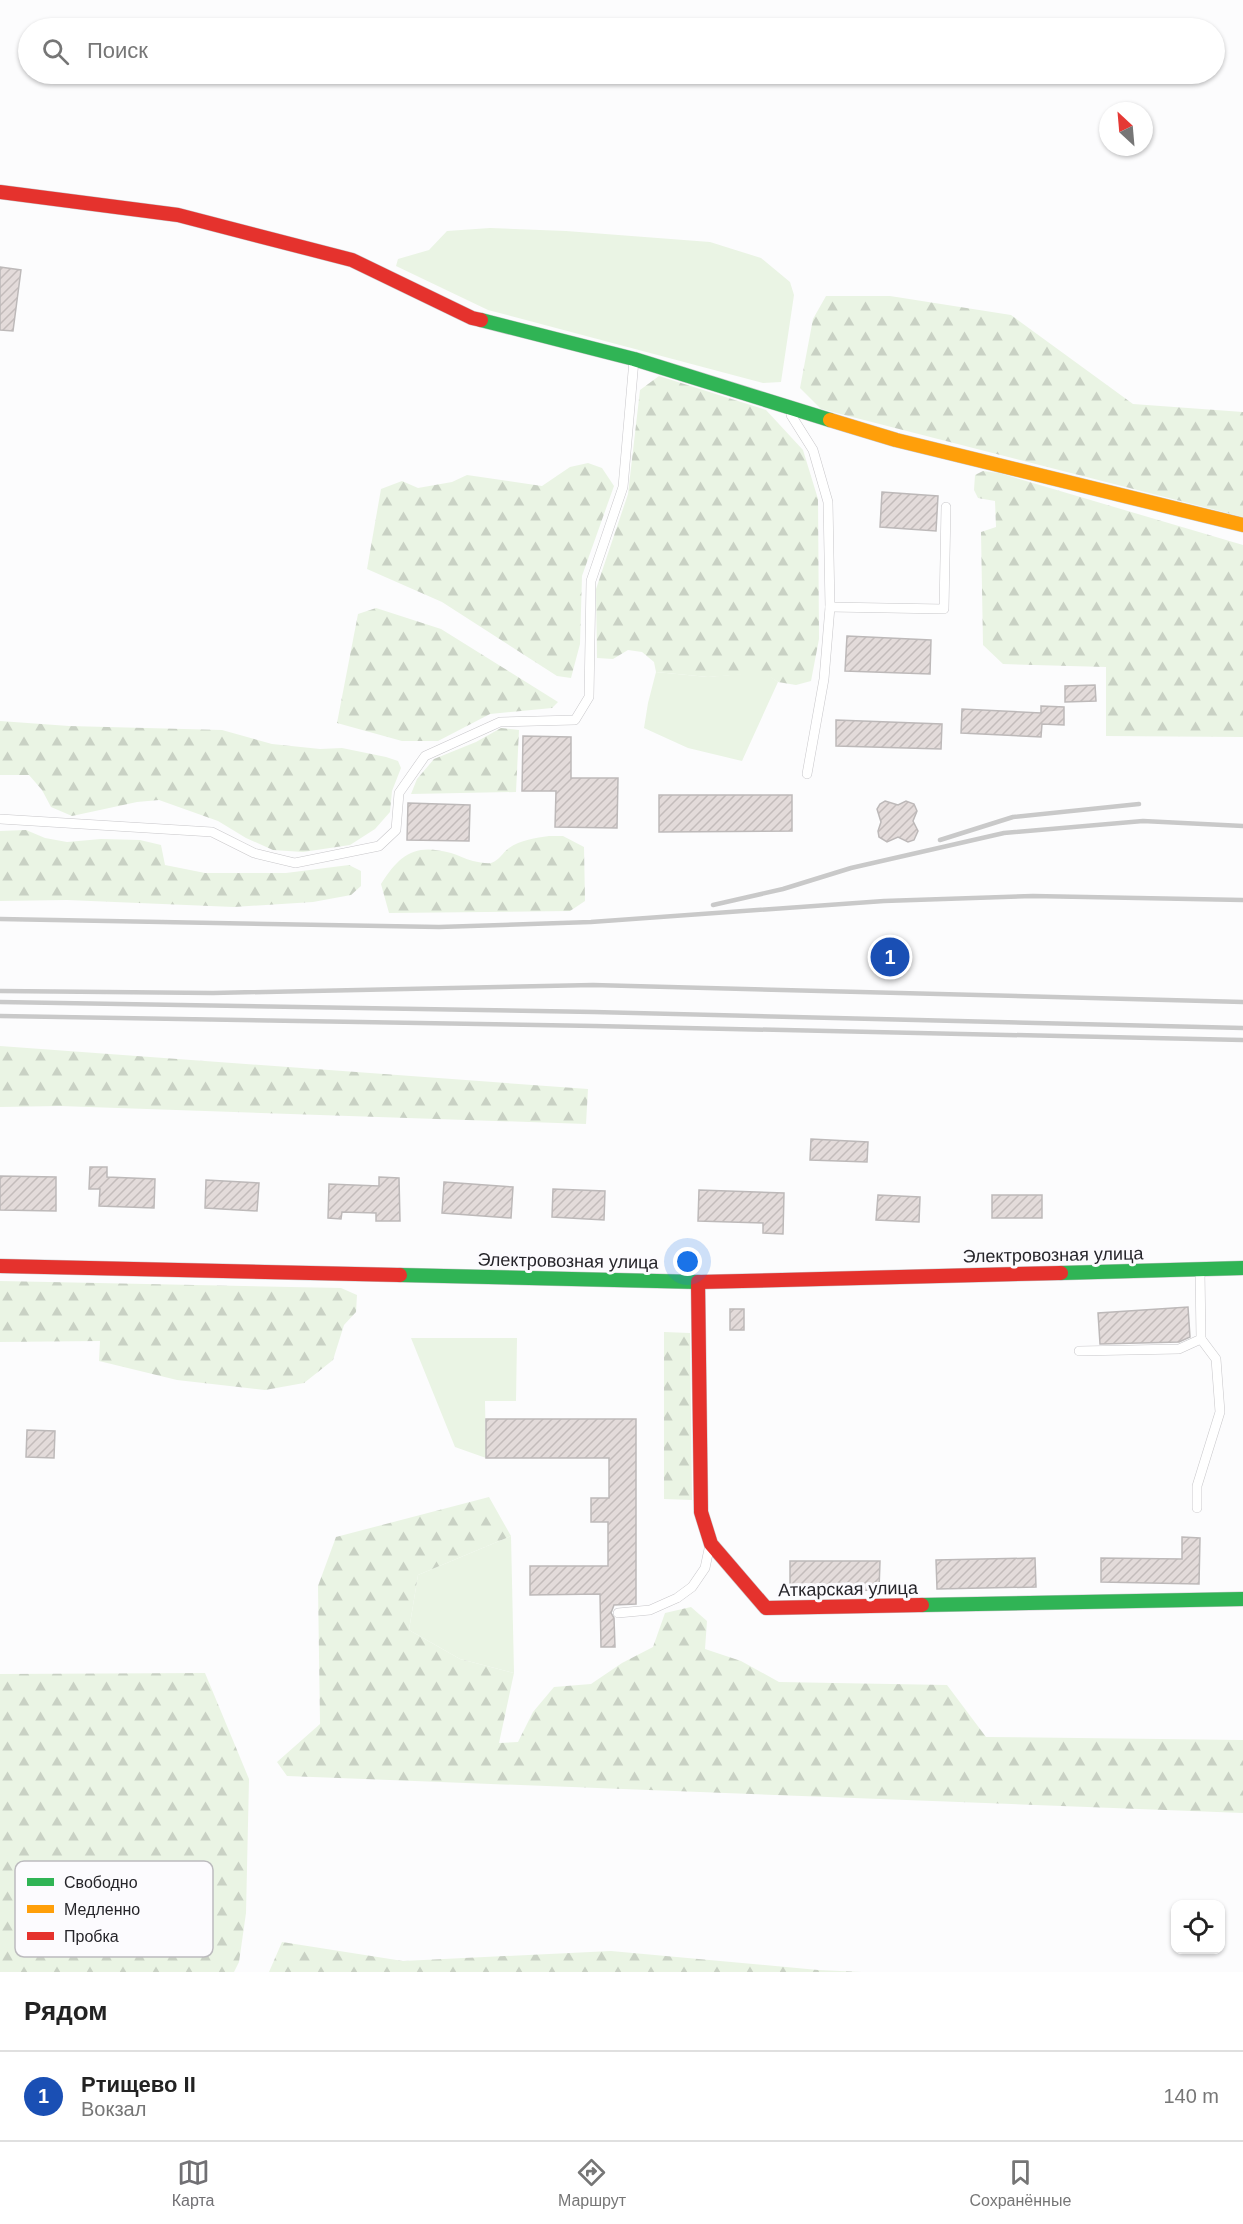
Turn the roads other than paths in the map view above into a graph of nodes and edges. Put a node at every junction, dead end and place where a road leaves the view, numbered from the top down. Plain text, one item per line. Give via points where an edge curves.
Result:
1 (0, 192) edge
2 (634, 359) junction
3 (787, 408) junction
4 (946, 507) dead end
5 (1243, 525) edge
6 (830, 607) junction
7 (807, 774) dead end
8 (0, 819) edge
9 (0, 1266) edge
10 (1243, 1268) edge
11 (1200, 1269) junction
12 (698, 1282) junction
13 (1201, 1339) junction
14 (1079, 1352) dead end
15 (1197, 1508) dead end
16 (711, 1544) junction
17 (1243, 1599) edge
18 (618, 1613) dead end

1 - 2 street via 178,215 352,260 472,318
2 - 3 street
2 - 8 lane via 623,487 591,581 589,697 575,720 500,722 425,756 399,793 396,830 379,846 295,863 254,853 212,832
3 - 5 street via 896,440
3 - 6 lane via 813,450 828,502
4 - 6 lane via 944,609
6 - 7 lane via 824,679
9 - 12 street, Электровозная улица
10 - 11 street, Электровозная улица
11 - 12 street, Электровозная улица
11 - 13 lane
12 - 16 street, Аткарская улица via 701,1512
13 - 14 lane via 1179,1349
13 - 15 lane via 1216,1359 1220,1412 1197,1486
16 - 17 street, Аткарская улица via 766,1608
16 - 18 lane via 705,1568 692,1587 650,1610

